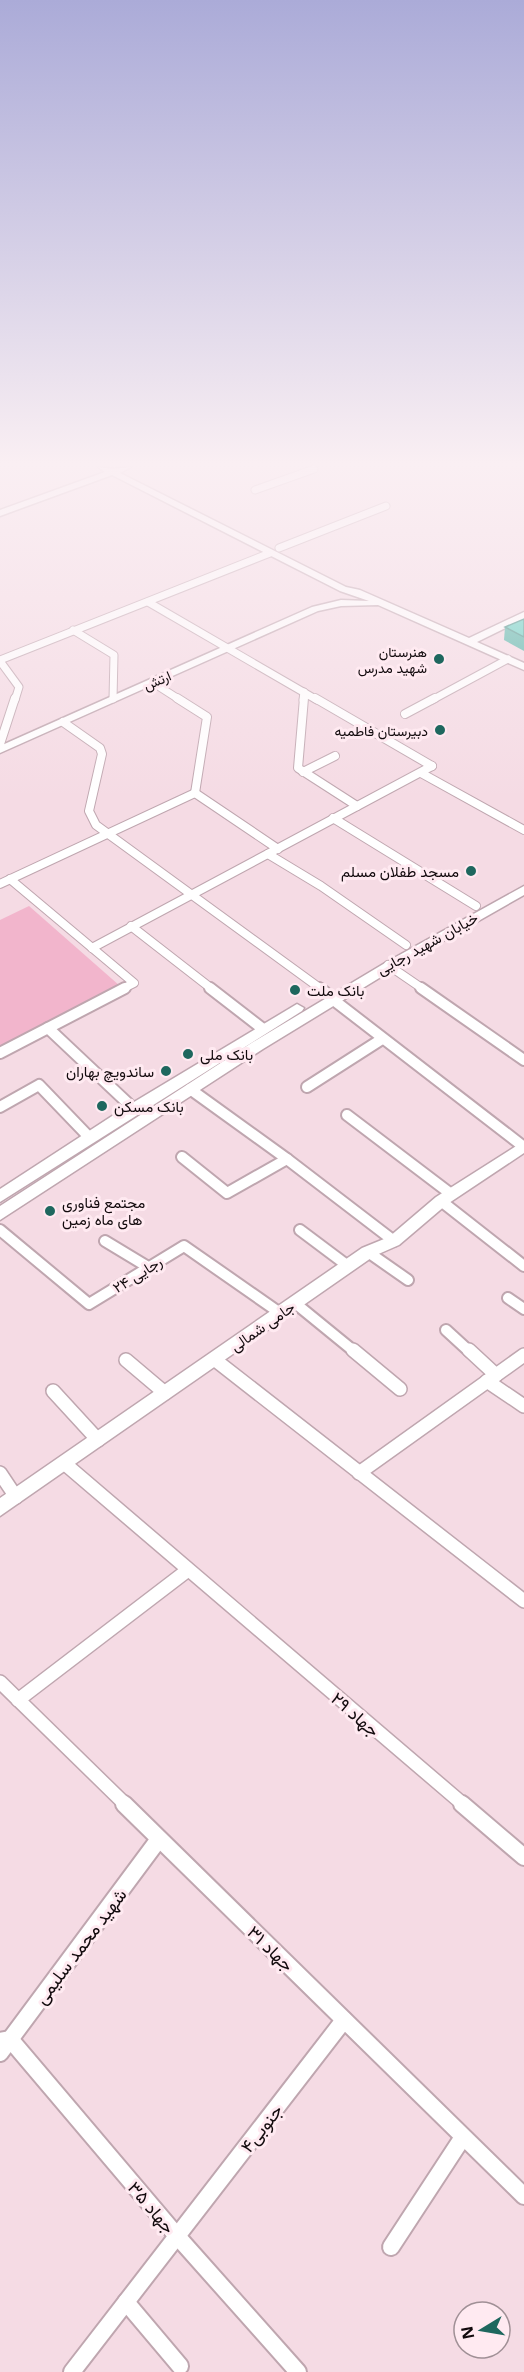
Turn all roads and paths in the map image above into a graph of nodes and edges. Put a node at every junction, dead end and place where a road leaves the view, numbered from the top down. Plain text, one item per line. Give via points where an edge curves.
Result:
1 (209, 578) edge
2 (321, 578) edge
3 (336, 578) edge
4 (328, 582) junction
5 (357, 592) junction
6 (148, 602) junction
7 (389, 606) junction
8 (315, 609) junction
9 (524, 615) edge
10 (73, 630) junction
11 (469, 642) junction
12 (231, 648) junction
13 (508, 659) junction
14 (0, 661) edge
15 (524, 667) edge
16 (152, 682) junction
17 (304, 692) junction
18 (113, 699) junction
19 (405, 714) dead end
20 (63, 722) junction
21 (0, 744) edge
22 (0, 750) edge
23 (335, 756) dead end
24 (301, 770) junction
25 (421, 773) junction
26 (195, 793) junction
27 (357, 806) junction
28 (333, 818) junction
29 (524, 830) edge
30 (108, 833) junction
31 (278, 849) junction
32 (268, 854) junction
33 (10, 879) junction
34 (524, 879) edge
35 (0, 884) edge
36 (524, 890) edge
37 (192, 895) junction
38 (476, 906) junction
39 (131, 926) junction
40 (448, 926) junction
41 (406, 945) junction
42 (92, 948) junction
43 (388, 965) junction
44 (328, 995) junction
45 (48, 1028) junction
46 (263, 1029) junction
47 (382, 1040) junction
48 (0, 1053) edge
49 (524, 1060) edge
50 (307, 1087) dead end
51 (190, 1089) junction
52 (0, 1107) edge
53 (134, 1109) junction
54 (348, 1115) dead end
55 (89, 1137) junction
56 (524, 1146) edge
57 (182, 1157) dead end
58 (287, 1159) junction
59 (62, 1163) junction
60 (0, 1196) edge
61 (446, 1198) junction
62 (0, 1214) edge
63 (0, 1230) edge
64 (300, 1230) dead end
65 (105, 1241) dead end
66 (394, 1241) junction
67 (368, 1252) junction
68 (348, 1266) junction
69 (524, 1266) edge
70 (148, 1267) junction
71 (408, 1280) dead end
72 (508, 1298) dead end
73 (295, 1303) junction
74 (524, 1309) edge
75 (280, 1313) junction
76 (446, 1330) dead end
77 (524, 1355) edge
78 (214, 1359) junction
79 (126, 1360) dead end
80 (492, 1378) junction
81 (400, 1389) dead end
82 (53, 1391) dead end
83 (165, 1393) junction
84 (524, 1406) edge
85 (98, 1440) junction
86 (64, 1463) junction
87 (0, 1473) edge
88 (359, 1473) junction
89 (16, 1497) junction
90 (0, 1508) edge
91 (188, 1570) junction
92 (524, 1601) edge
93 (0, 1682) edge
94 (18, 1700) junction
95 (159, 1839) junction
96 (524, 1857) edge
97 (344, 2020) junction
98 (3, 2044) edge
99 (463, 2137) junction
100 (524, 2196) edge
101 (177, 2236) junction
102 (391, 2247) dead end
103 (126, 2302) junction
104 (180, 2366) dead end
105 (72, 2372) edge
106 (298, 2372) edge

1 - 6 street
2 - 4 main road
3 - 5 main road via 353,585
4 - 5 main road
4 - 8 main road via 328,596
5 - 7 main road
6 - 10 street
6 - 12 street
7 - 8 main road, ارتش via 341,603
7 - 11 main road
8 - 12 main road, ارتش
9 - 11 main road
10 - 14 street
10 - 18 street via 114,655
11 - 13 main road
12 - 16 main road, ارتش
12 - 17 street
13 - 15 main road
13 - 19 street
14 - 21 street via 19,687
16 - 18 main road, ارتش
16 - 26 street via 207,717
17 - 24 street
17 - 25 street via 432,766
18 - 20 main road, ارتش
20 - 22 main road, ارتش
20 - 30 street via 100,748 102,754 89,811 96,825
23 - 24 street
24 - 27 street
25 - 27 street
25 - 29 street
26 - 30 street
26 - 31 street
27 - 28 street
28 - 31 street
28 - 38 street
30 - 33 street
30 - 37 street
31 - 32 street
32 - 37 street
32 - 41 street
33 - 35 street
33 - 42 street
34 - 38 main road, خیابان شهید رجایی
36 - 40 main road, خیابان شهید رجایی
37 - 39 street
37 - 44 street
38 - 40 main road, خیابان شهید رجایی
39 - 42 street
39 - 46 street
40 - 41 main road, خیابان شهید رجایی
40 - 43 main road, خیابان شهید رجایی
41 - 44 main road, خیابان شهید رجایی
42 - 45 street via 134,983
43 - 44 main road, خیابان شهید رجایی
43 - 49 street
44 - 46 main road, خیابان شهید رجایی
44 - 47 street
44 - 51 main road, خیابان شهید رجایی
45 - 48 street
45 - 53 street
46 - 53 main road, خیابان شهید رجایی
47 - 50 street
47 - 56 street
51 - 58 street
51 - 59 main road, خیابان شهید رجایی
52 - 55 street via 39,1085
53 - 55 main road, خیابان شهید رجایی
54 - 61 street
55 - 59 main road, خیابان شهید رجایی
56 - 61 main road, جامی شمالی
57 - 58 street via 227,1193
58 - 66 street
59 - 60 main road, خیابان شهید رجایی
59 - 62 main road, خیابان شهید رجایی
61 - 66 main road, جامی شمالی
61 - 69 street
63 - 70 street, رجایی ۲۴ via 89,1304
64 - 68 street
65 - 70 street
66 - 67 main road, جامی شمالی
67 - 68 main road, جامی شمالی
67 - 71 street
68 - 73 main road, جامی شمالی
70 - 75 street, رجایی ۲۴ via 184,1246
72 - 74 street
73 - 75 main road, جامی شمالی
73 - 81 street
75 - 78 main road, جامی شمالی
76 - 80 street
77 - 80 street
78 - 83 main road, جامی شمالی
78 - 88 street
79 - 83 street
80 - 84 street
80 - 88 street
82 - 85 street
83 - 85 main road, جامی شمالی
85 - 86 main road, جامی شمالی
86 - 89 main road, جامی شمالی
86 - 91 street, جهاد ۲۹
87 - 89 street
88 - 92 street
89 - 90 main road, جامی شمالی
91 - 94 street
91 - 96 street, جهاد ۲۹
93 - 94 street, جهاد ۳۱
94 - 95 street, جهاد ۳۱
95 - 97 street, جهاد ۳۱
95 - 98 street, شهید محمد سلیمی
97 - 99 street, جهاد ۳۱
97 - 101 street, جنوبی۴
98 - 101 street, جهاد ۳۵
99 - 100 street, جهاد ۳۱
99 - 102 street
101 - 103 street, جنوبی۴
101 - 106 street, جهاد ۳۵
103 - 104 street
103 - 105 street, جنوبی۴

